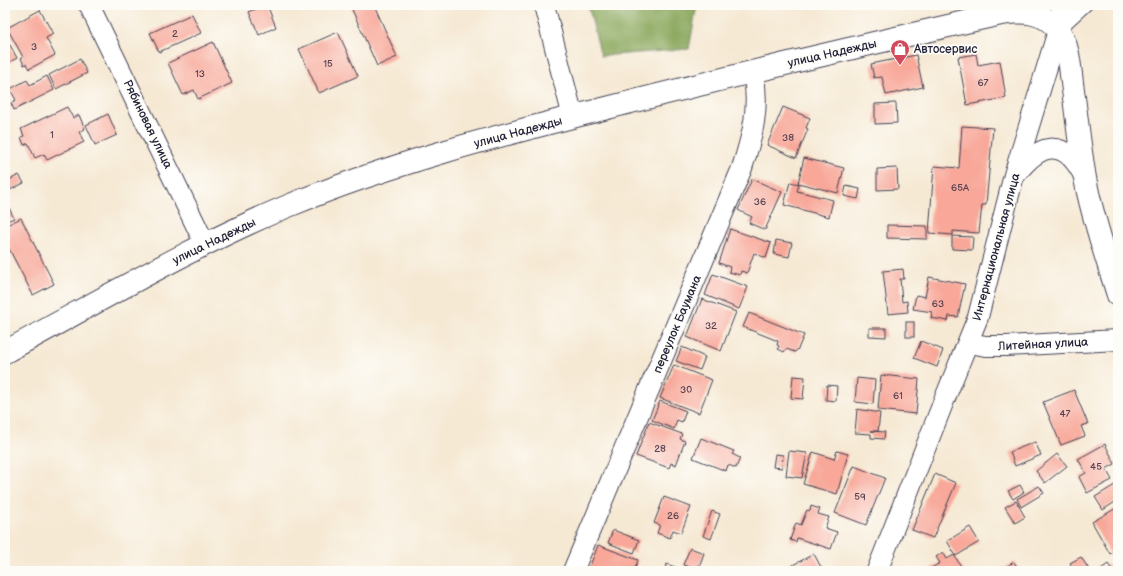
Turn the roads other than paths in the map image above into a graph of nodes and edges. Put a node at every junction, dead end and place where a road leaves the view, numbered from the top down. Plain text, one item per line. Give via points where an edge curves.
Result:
1 (89, 5) edge
2 (544, 5) edge
3 (1064, 5) edge
4 (1087, 5) edge
5 (1058, 31) junction
6 (754, 71) junction
7 (574, 117) junction
8 (1014, 175) junction
9 (1085, 178) junction
10 (205, 244) junction
11 (1118, 295) edge
12 (1118, 340) edge
13 (969, 342) junction
14 (5, 352) edge
15 (573, 571) edge
16 (877, 571) edge

1 - 10 street, Рябиновая улица
2 - 7 street
3 - 5 street, Интернациональная улица
4 - 5 lane
5 - 6 street, улица Надежды via 1042,16 1017,12 1001,14
5 - 8 street, Интернациональная улица
5 - 9 street via 1063,39 1070,67
6 - 7 street, улица Надежды
6 - 15 street, переулок Баумана via 756,112 742,168
7 - 10 street, улица Надежды via 484,141 336,188
8 - 9 street via 1031,157 1045,150 1054,149 1065,151 1072,157
8 - 13 street, Интернациональная улица via 983,303
9 - 11 street
10 - 14 street, улица Надежды
12 - 13 street, Литейная улица via 1006,346 986,346
13 - 16 street, Интернациональная улица

